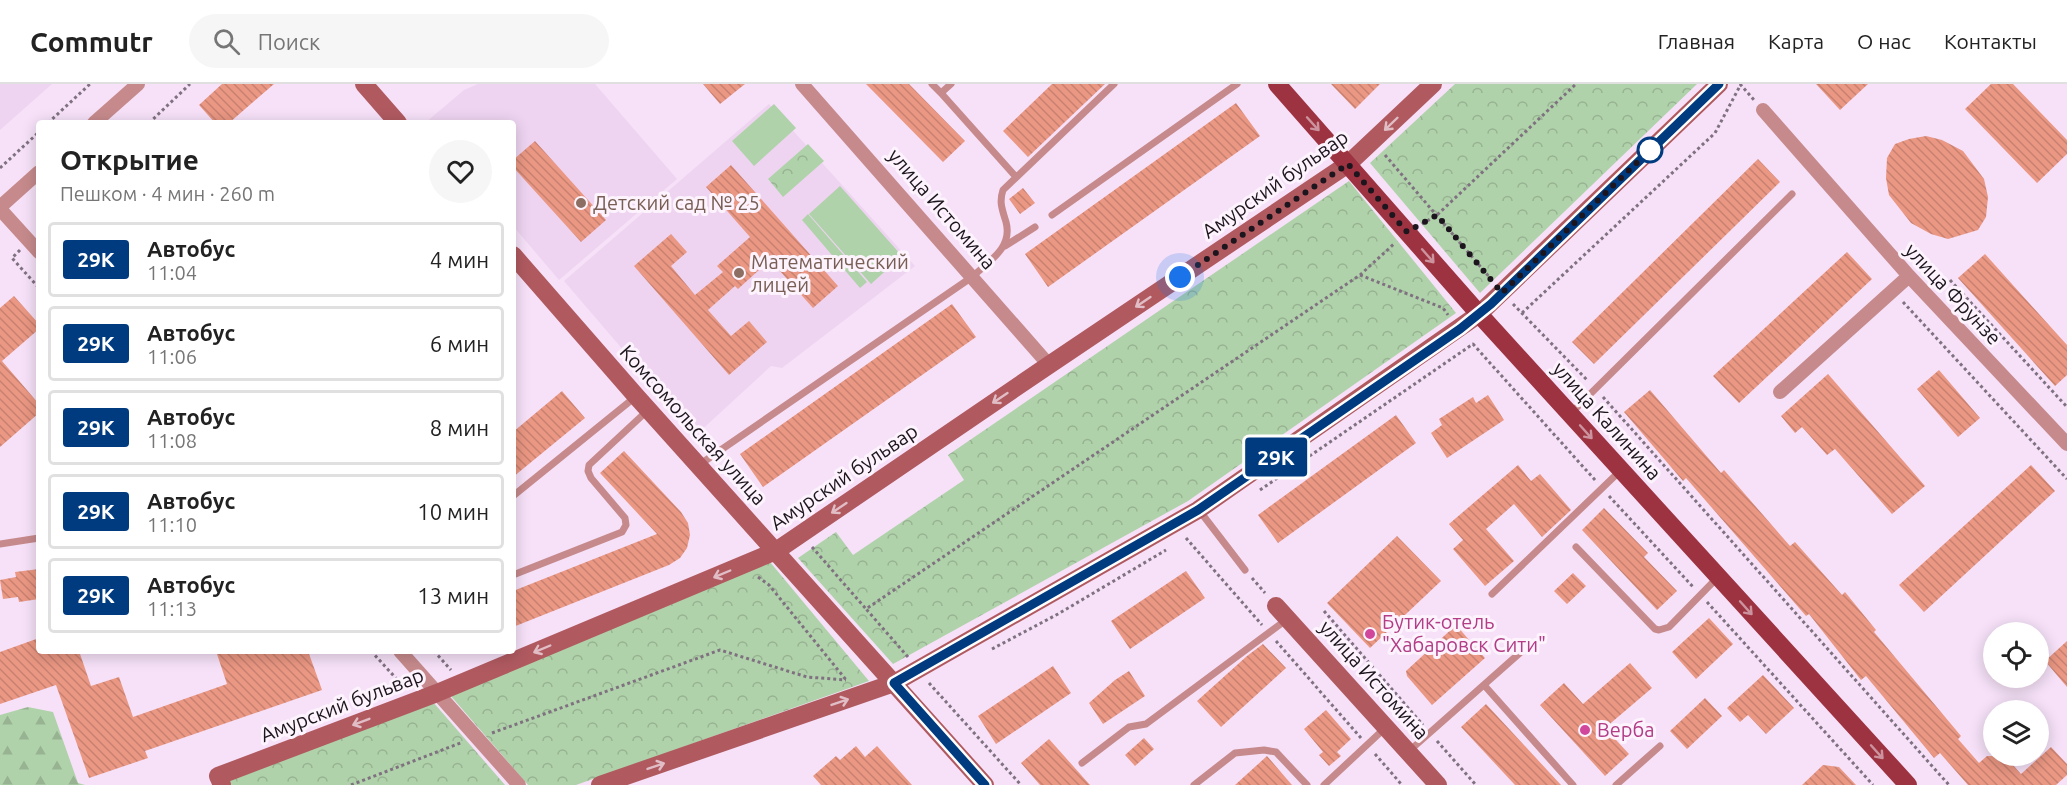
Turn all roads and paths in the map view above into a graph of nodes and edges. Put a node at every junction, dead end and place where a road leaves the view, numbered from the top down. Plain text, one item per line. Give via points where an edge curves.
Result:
1 (90, 84) edge
2 (138, 84) edge
3 (190, 84) edge
4 (364, 84) edge
5 (802, 84) edge
6 (932, 84) edge
7 (951, 84) edge
8 (1114, 84) edge
9 (1236, 84) edge
10 (1433, 84) edge
11 (1576, 84) edge
12 (1719, 84) edge
13 (1740, 84) edge
14 (1283, 88) edge
15 (941, 93) junction
16 (1763, 110) joint
17 (51, 120) edge
18 (97, 120) edge
19 (152, 120) edge
20 (395, 120) edge
21 (36, 135) edge
22 (1385, 155) dead end
23 (1348, 164) junction
24 (0, 168) edge
25 (36, 175) edge
26 (1016, 177) junction
27 (1792, 194) dead end
28 (0, 208) edge
29 (1052, 215) dead end
30 (1437, 215) junction
31 (1035, 227) dead end
32 (1407, 232) junction
33 (1005, 246) junction
34 (36, 249) edge
35 (516, 258) edge
36 (1360, 275) junction
37 (1909, 276) junction
38 (972, 277) junction
39 (1950, 280) dead end
40 (1892, 291) junction
41 (1502, 293) junction
42 (1522, 313) junction
43 (1479, 314) junction
44 (1460, 329) junction
45 (1473, 344) junction
46 (1049, 365) junction
47 (1595, 389) junction
48 (1780, 392) dead end
49 (643, 403) junction
50 (2067, 407) edge
51 (1570, 414) junction
52 (2067, 444) edge
53 (699, 465) junction
54 (1621, 470) junction
55 (2067, 479) edge
56 (1602, 488) junction
57 (1258, 491) dead end
58 (516, 494) edge
59 (1204, 517) junction
60 (36, 538) edge
61 (0, 544) edge
62 (1576, 547) dead end
63 (814, 549) dead end
64 (1166, 550) dead end
65 (776, 551) junction
66 (1245, 570) joint
67 (516, 574) edge
68 (755, 575) dead end
69 (1718, 577) junction
70 (1492, 594) dead end
71 (1701, 596) junction
72 (866, 609) junction
73 (1324, 611) dead end
74 (1282, 612) junction
75 (1268, 633) junction
76 (1530, 644) dead end
77 (988, 651) dead end
78 (374, 654) edge
79 (403, 654) edge
80 (437, 654) edge
81 (454, 673) dead end
82 (923, 676) junction
83 (933, 680) dead end
84 (1484, 686) junction
85 (899, 689) junction
86 (407, 691) dead end
87 (437, 693) junction
88 (1386, 727) junction
89 (1430, 733) junction
90 (477, 737) junction
91 (1367, 745) junction
92 (1660, 746) dead end
93 (1408, 752) junction
94 (1082, 763) dead end
95 (222, 785) edge
96 (351, 785) edge
97 (519, 785) edge
98 (600, 785) edge
99 (985, 785) edge
100 (1021, 785) edge
101 (1194, 785) edge
102 (1307, 785) edge
103 (1324, 785) edge
104 (1402, 785) edge
105 (1438, 785) edge
106 (1476, 785) edge
107 (1573, 785) edge
108 (1616, 785) edge
109 (1873, 785) edge
110 (1908, 785) edge
111 (1949, 785) edge

1 - 17 path
2 - 18 street
3 - 19 path
4 - 20 street
5 - 38 street, улица Истомина
6 - 15 lane
7 - 15 lane
8 - 26 lane
9 - 29 lane
10 -> 23 street, Амурский бульвар
11 - 30 path
12 - 41 street
13 - 16 path
13 - 42 path via 1715,133
14 -> 23 main road, улица Калинина
15 - 26 lane
16 - 37 street, улица Фрунзе
21 - 24 path
22 - 30 path
23 - 32 main road, улица Калинина
23 -> 46 street, Амурский бульвар
25 - 28 street
26 - 33 lane via 1003,190 1000,201 1008,229
27 - 47 lane
28 - 34 street
30 - 32 path
30 - 41 path
31 - 33 lane
32 - 36 path
32 -> 43 main road, улица Калинина
33 - 38 lane
35 - 49 street, Комсомольская улица
36 - 44 path via 1443,308
36 - 72 path
37 - 40 street
37 - 52 street, улица Фрунзе
38 - 46 street, улица Истомина
38 - 53 lane
39 - 50 path
40 - 48 street
40 - 55 path
41 - 42 path
41 - 43 street
42 - 47 path
43 - 44 street
43 - 51 main road, улица Калинина
44 - 45 path
44 - 59 street
45 - 56 path
45 - 57 path
46 -> 65 street, Амурский бульвар
47 - 51 lane
47 - 111 path
49 - 53 street, Комсомольская улица
49 - 58 lane
49 - 67 lane via 588,471 625,518 622,532
51 -> 54 main road, улица Калинина
53 - 65 street, Комсомольская улица
54 - 56 lane
54 - 69 main road, улица Калинина
56 - 70 lane
56 - 71 path
59 - 66 lane
59 - 75 path via 1186,538
59 - 82 street
60 - 61 lane
62 - 71 lane via 1655,629 1669,627
63 - 72 path
64 - 77 path
65 - 85 street, Комсомольская улица
65 -> 87 street, Амурский бульвар
66 - 74 path
68 - 90 path via 769,585 846,680 807,677 720,650
69 - 71 lane
69 -> 110 main road, улица Калинина
71 - 109 path
72 - 82 path
73 - 89 path
74 - 75 lane
74 - 88 street, улица Истомина
75 - 91 path
75 - 94 lane via 1146,724 1129,727
76 - 84 lane
78 - 86 path
79 - 87 street
80 - 81 path
82 - 83 path
82 - 85 street
82 - 85 path
82 - 100 path
84 - 89 lane
84 - 107 lane
98 -> 85 street
85 - 99 street, Комсомольская улица
87 - 90 street
87 -> 95 street, Амурский бульвар via 218,776
88 - 91 lane
88 - 93 street, улица Истомина
89 - 93 lane
89 - 106 path
90 - 96 path
90 - 97 street
91 - 103 lane
91 - 104 path
92 - 108 lane
93 - 105 street, улица Истомина
101 - 102 lane via 1235,753 1264,750 1276,752

